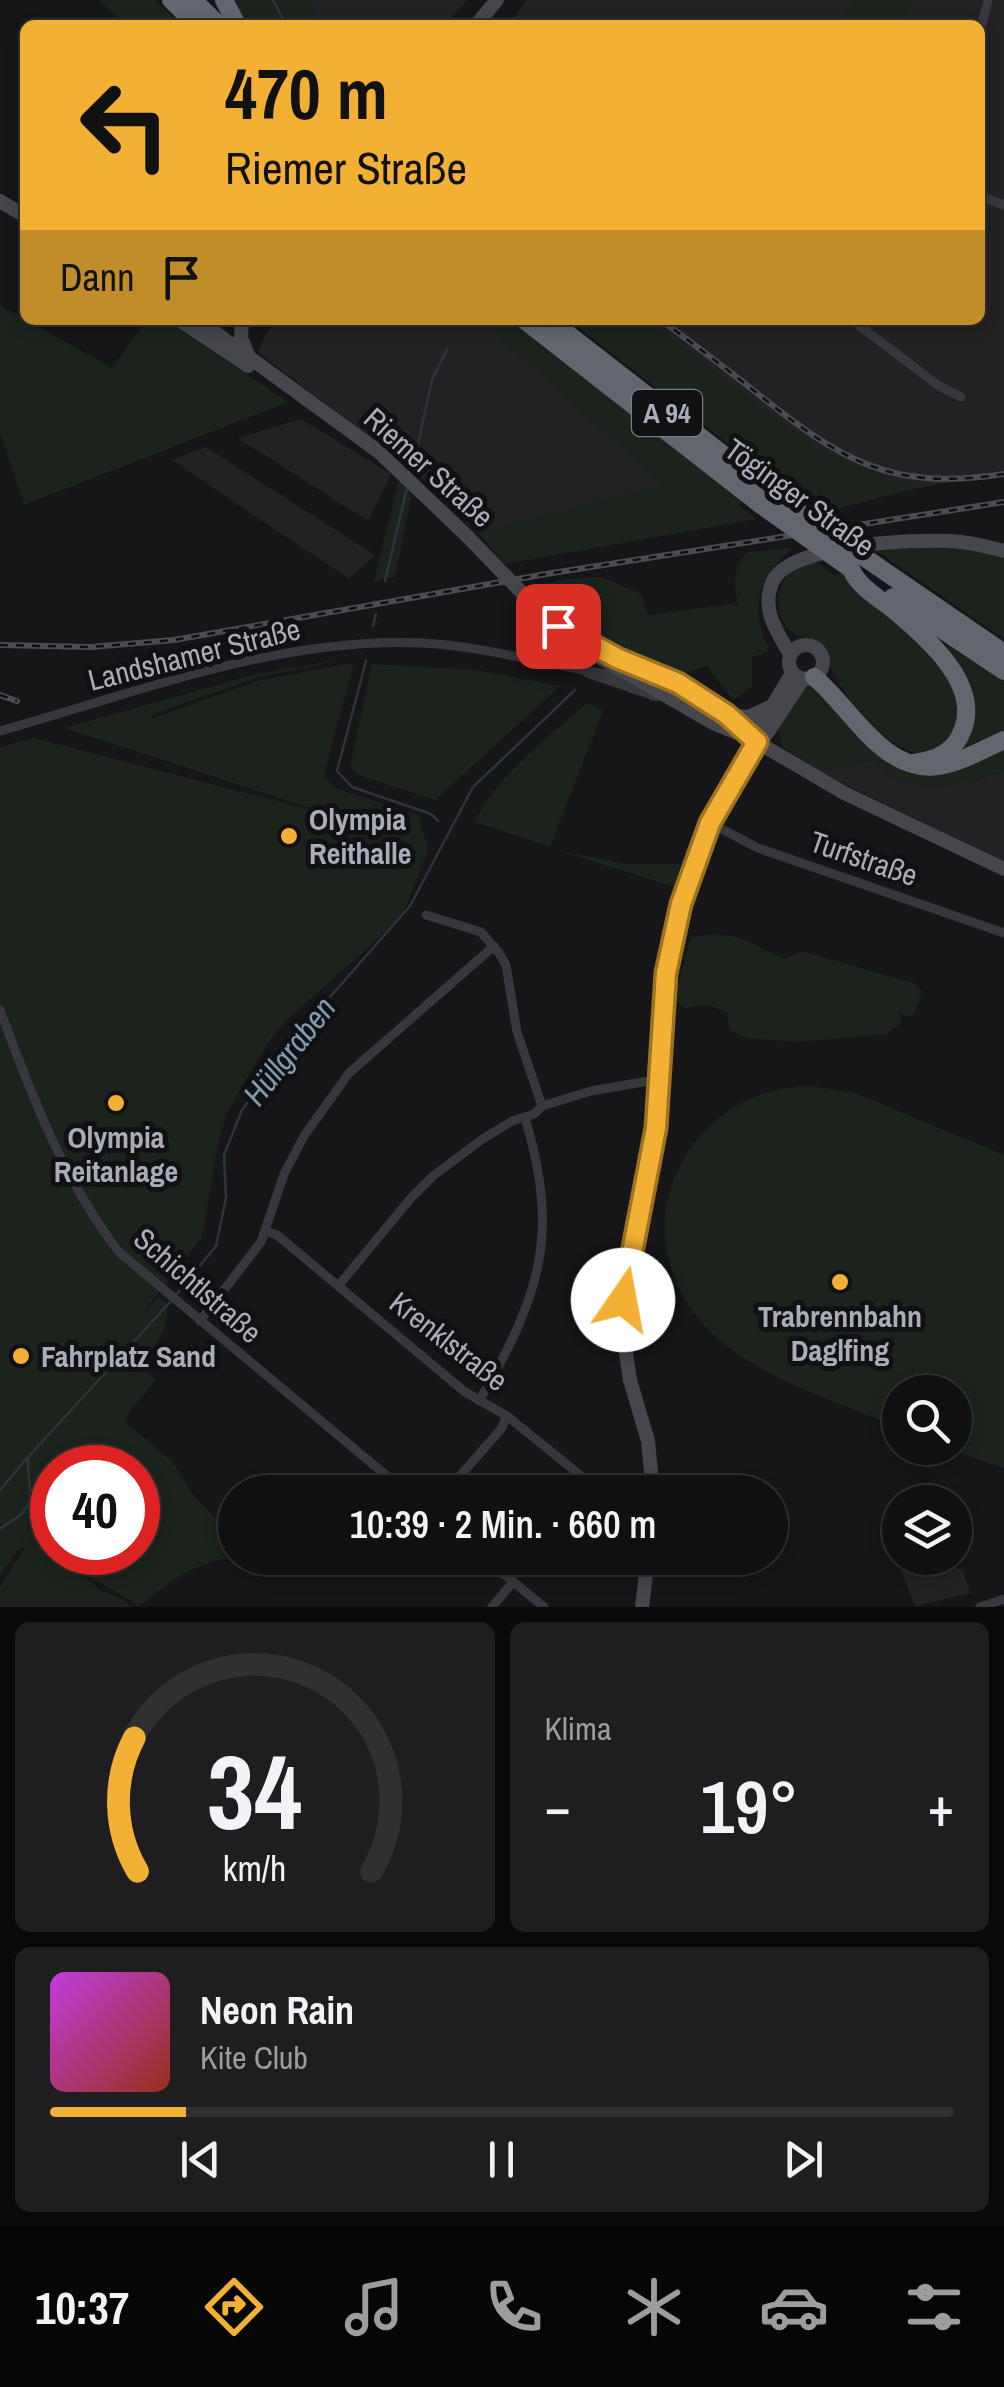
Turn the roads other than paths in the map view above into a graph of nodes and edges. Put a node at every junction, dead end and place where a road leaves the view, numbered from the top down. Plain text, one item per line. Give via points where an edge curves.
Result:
1 (171, 0) edge
2 (192, 0) edge
3 (497, 0) edge
4 (193, 20) edge
5 (214, 20) edge
6 (480, 20) edge
7 (192, 325) edge
8 (241, 325) edge
9 (530, 325) edge
10 (556, 325) edge
11 (859, 325) edge
12 (218, 335) edge
13 (249, 355) junction
14 (288, 388) junction
15 (961, 397) dead end
16 (1004, 551) edge
17 (851, 569) junction
18 (524, 596) dead end
19 (794, 650) junction
20 (1004, 652) edge
21 (580, 670) junction
22 (1004, 671) edge
23 (808, 674) junction
24 (636, 678) junction
25 (678, 683) junction
26 (676, 702) junction
27 (772, 705) junction
28 (726, 714) junction
29 (775, 722) junction
30 (0, 731) edge
31 (755, 740) junction
32 (1004, 740) edge
33 (782, 757) junction
34 (914, 764) junction
35 (710, 823) junction
36 (1004, 869) edge
37 (426, 915) dead end
38 (1004, 932) edge
39 (494, 946) junction
40 (0, 1010) edge
41 (660, 1079) junction
42 (542, 1106) junction
43 (524, 1118) junction
44 (266, 1230) junction
45 (339, 1284) junction
46 (200, 1322) junction
47 (479, 1401) junction
48 (508, 1416) junction
49 (385, 1475) edge
50 (461, 1475) edge
51 (580, 1475) edge
52 (651, 1475) edge
53 (505, 1575) edge
54 (646, 1575) edge
55 (513, 1582) junction
56 (1004, 1599) edge
57 (492, 1607) edge
58 (544, 1607) edge
59 (642, 1607) edge
60 (980, 1607) edge

1 - 4 highway
2 - 5 highway
3 - 6 street
7 - 12 street, Riemer Straße
8 - 13 street
9 - 17 highway, Töginger Straße / A 94, bridge
10 - 20 highway, Töginger Straße / A 94, bridge via 787,504
11 - 15 street
12 - 13 street, Riemer Straße
12 - 14 street, Riemer Straße
13 - 14 street, Riemer Straße
14 - 18 street, Riemer Straße, bridge via 379,452
16 - 19 street via 944,540 805,556 782,569 768,596 777,631
17 - 22 highway, Töginger Straße / A 94
17 - 34 highway via 855,580 940,656 962,692 965,721 955,745
19 - 23 street via 788,664
19 - 23 street via 815,647 822,655
21 - 24 street, Landshamer Straße
21 - 26 street, Landshamer Straße
21 - 30 street, Landshamer Straße via 464,646 346,645 268,655
23 - 27 street
23 - 29 street
23 - 34 highway via 882,746
24 - 25 street, Landshamer Straße
24 - 25 street via 558,626
24 - 26 street
25 - 28 street
26 - 31 street
27 - 28 street via 748,717
27 - 31 street
28 - 31 street
29 - 31 street
29 - 33 street
31 - 33 street
31 - 35 street
32 - 34 highway via 939,766
33 - 36 street
35 - 38 street, Turfstraße via 758,848
35 - 41 street via 681,904 666,973
37 - 39 street via 482,932
39 - 42 street via 506,965 516,1032
39 - 44 street via 348,1074 298,1146
40 - 46 street, Schichtlstraße via 93,1218 119,1252
41 - 42 street
41 - 52 street via 622,1319
42 - 43 street
43 - 45 street via 433,1176
43 - 47 street via 541,1186 542,1249 522,1322
44 - 45 street, Krenklstraße
44 - 46 street
45 - 47 street, Krenklstraße
46 - 49 street, Schichtlstraße
47 - 48 street, Krenklstraße
48 - 50 street
48 - 51 street, Krenklstraße
53 - 55 street
54 - 59 street
55 - 57 street
55 - 58 street
56 - 60 street

